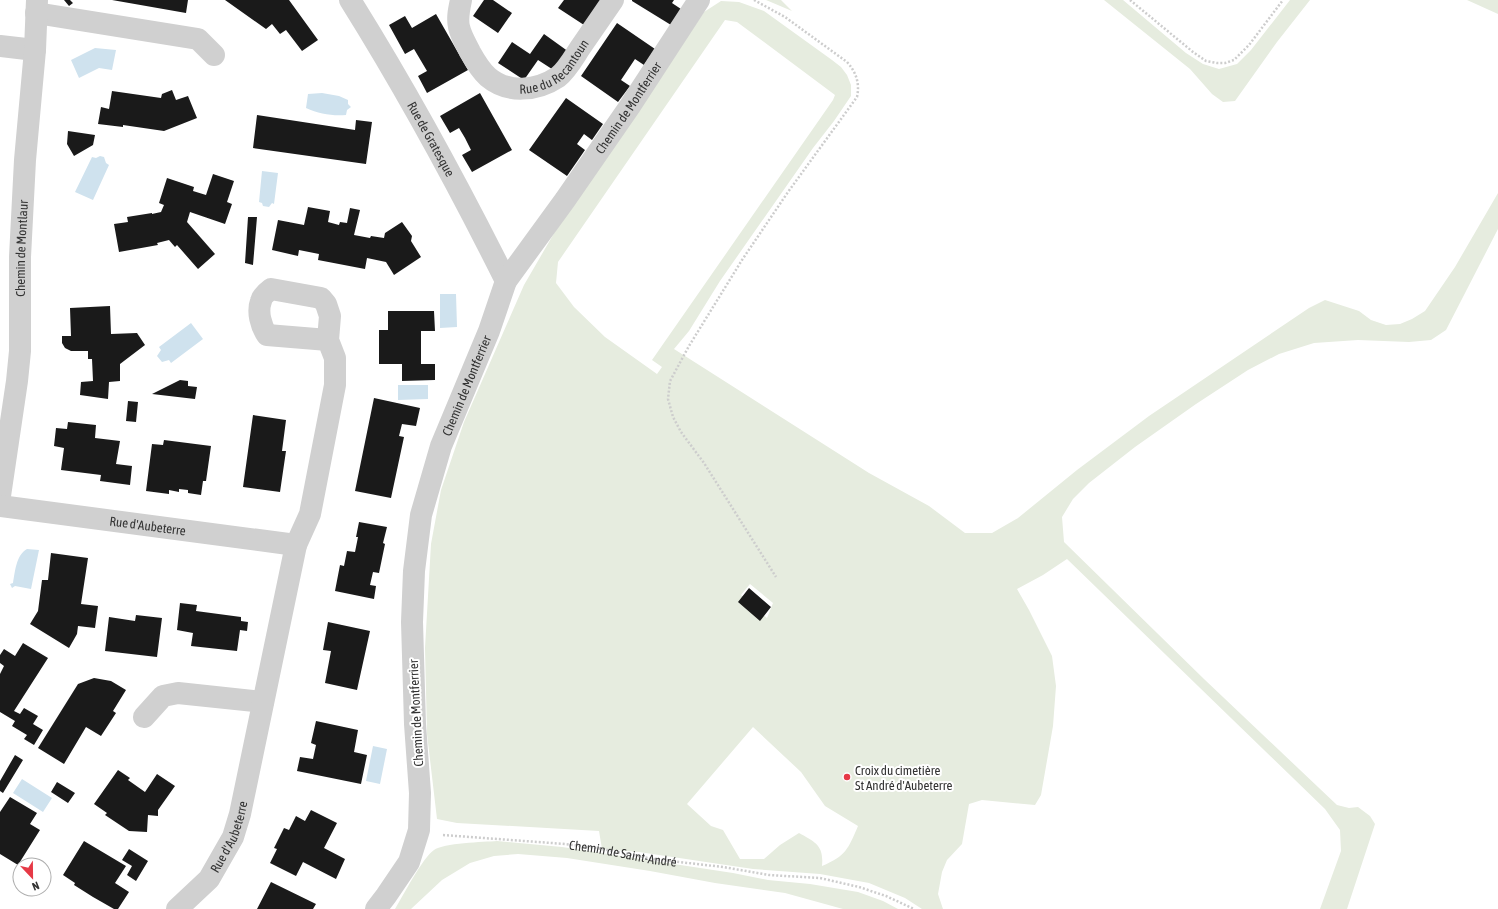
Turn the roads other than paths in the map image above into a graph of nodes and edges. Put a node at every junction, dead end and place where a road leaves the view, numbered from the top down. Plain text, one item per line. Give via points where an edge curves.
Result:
1 (350, 0) edge
2 (461, 0) edge
3 (613, 0) edge
4 (699, 0) edge
5 (37, 7) edge
6 (0, 46) edge
7 (35, 50) junction
8 (214, 55) dead end
9 (506, 281) junction
10 (328, 340) dead end
11 (0, 496) edge
12 (0, 506) edge
13 (296, 545) junction
14 (263, 702) junction
15 (144, 716) dead end
16 (177, 909) edge
17 (376, 909) edge

1 - 9 street, Rue de Gratesque via 386,57
2 - 3 street, Rue du Recantoun via 459,27 479,67 488,77 513,89 532,88 560,76
4 - 9 street, Chemin de Montferrier via 630,106
5 - 7 street, Chemin de Montlaur
5 - 8 street via 198,39
6 - 7 street
7 - 11 street, Chemin de Montlaur via 20,256 20,351
9 - 17 street, Chemin de Montferrier via 489,331 440,446 421,515 414,571 412,622 420,793 419,830 409,862
10 - 13 street, Rue d'Aubeterre via 335,358 335,385 310,514
12 - 13 street, Rue d'Aubeterre
13 - 14 street, Rue d'Aubeterre
14 - 15 street via 178,693 163,696
14 - 16 street, Rue d'Aubeterre via 233,837 209,879

